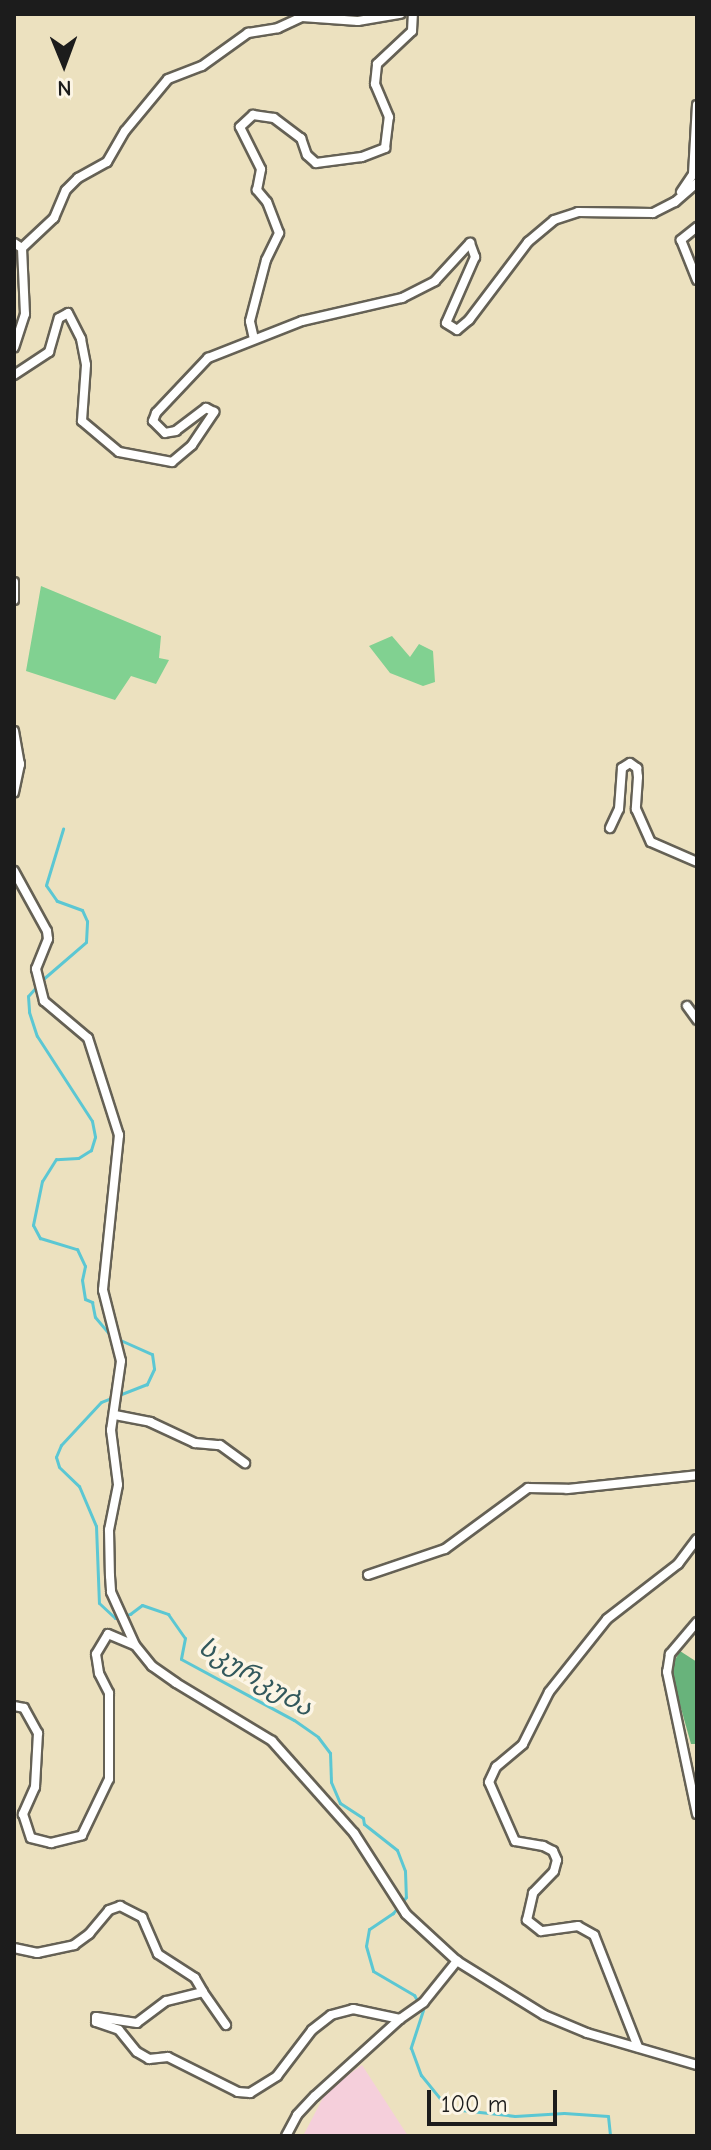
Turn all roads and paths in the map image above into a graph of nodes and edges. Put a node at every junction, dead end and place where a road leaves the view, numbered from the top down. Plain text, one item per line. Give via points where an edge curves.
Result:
1 (400, 14) edge
2 (413, 14) edge
3 (697, 105) edge
4 (697, 183) edge
5 (675, 202) junction
6 (697, 227) edge
7 (18, 246) edge
8 (697, 280) edge
9 (254, 339) junction
10 (14, 347) edge
11 (14, 375) edge
12 (14, 582) edge
13 (14, 600) edge
14 (14, 731) edge
15 (14, 792) edge
16 (610, 828) dead end
17 (697, 862) edge
18 (14, 871) edge
19 (687, 1006) dead end
20 (697, 1020) edge
21 (115, 1415) junction
22 (245, 1463) dead end
23 (697, 1475) edge
24 (697, 1539) edge
25 (368, 1575) dead end
26 (697, 1622) edge
27 (135, 1645) junction
28 (14, 1706) edge
29 (697, 1814) edge
30 (14, 1948) edge
31 (457, 1961) junction
32 (203, 1992) junction
33 (400, 2019) junction
34 (226, 2025) dead end
35 (638, 2047) junction
36 (697, 2065) edge
37 (286, 2136) edge

1 - 7 street via 358,21 302,17 248,33 202,66 168,79 107,162 78,178 66,190 54,218
2 - 9 street via 412,31 377,64 375,84 389,117 385,148 316,163 301,138 274,118 253,115 240,127 261,169 257,190 279,233 250,321
3 - 5 street via 693,174
4 - 5 street
5 - 9 street via 653,213 578,212 554,220 528,242 457,330 446,323 475,257 470,243 435,281 402,298 302,321
6 - 8 street via 681,240
7 - 10 street via 25,314
9 - 11 street via 208,358 156,413 153,421 165,433 176,431 206,408 214,412 199,438 172,462 119,452 82,421 86,365 68,313 59,318 49,352
12 - 13 street
14 - 15 street via 20,764
16 - 17 street via 619,809 622,768 630,763 637,768 636,809 651,842
18 - 21 street via 47,931 36,969 41,993 53,1011 88,1038 119,1135 103,1290 118,1345
19 - 20 street
21 - 22 street via 150,1422 186,1440 220,1445
21 - 27 street via 111,1430 118,1485 109,1530 111,1592
23 - 25 street via 528,1488 445,1549
24 - 35 street via 678,1564 607,1619 549,1692 523,1744 496,1767 489,1782 515,1841 543,1846 557,1860 554,1871 533,1893 527,1920 541,1931 578,1926 594,1935
26 - 29 street via 670,1654 667,1672
27 - 28 street via 108,1634 96,1654 109,1693 109,1779 82,1835 51,1843 31,1838 23,1814 35,1787 38,1733 24,1708
27 - 31 street via 176,1683 272,1741 354,1833 406,1914
30 - 32 street via 37,1953 74,1945 109,1910 120,1906 142,1917 158,1954 195,1978
31 - 33 street via 420,2005
31 - 35 street via 544,2015
32 - 33 street via 166,2001 137,2023 99,2015 96,2022 119,2030 149,2059 176,2060 250,2093 277,2076 312,2030 331,2015 353,2009
32 - 34 street
33 - 37 street via 315,2096
35 - 36 street

